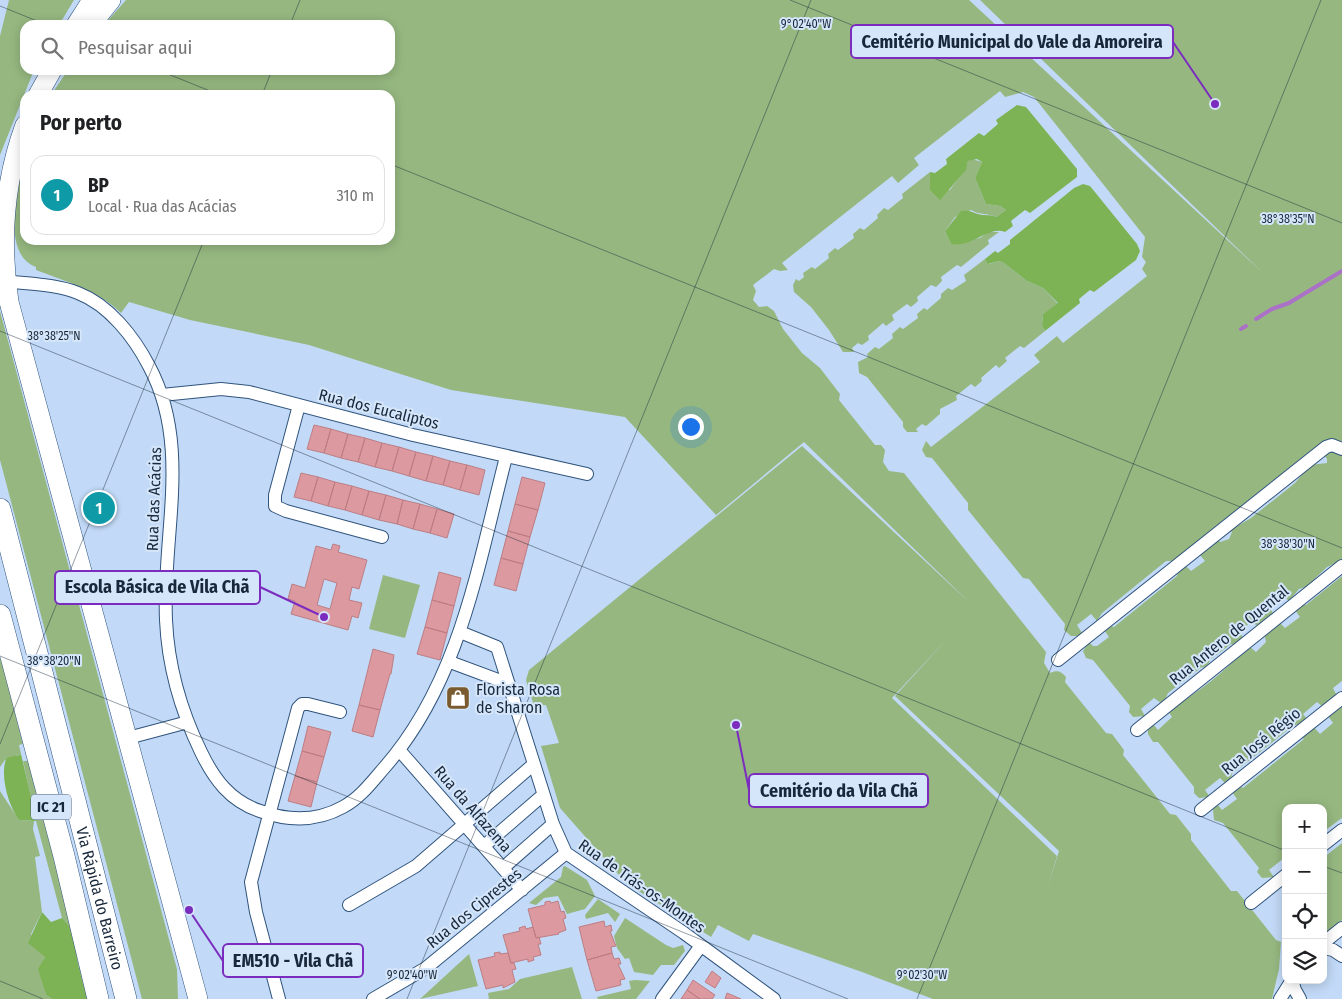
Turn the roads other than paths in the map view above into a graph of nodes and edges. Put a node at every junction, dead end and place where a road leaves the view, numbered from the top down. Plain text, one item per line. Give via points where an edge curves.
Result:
1 (92, 0) edge
2 (111, 0) edge
3 (79, 20) edge
4 (95, 20) edge
5 (49, 75) edge
6 (41, 90) edge
7 (20, 139) edge
8 (5, 281) junction
9 (162, 394) junction
10 (298, 405) junction
11 (1342, 449) edge
12 (506, 457) junction
13 (586, 474) dead end
14 (0, 509) edge
15 (382, 537) dead end
16 (1342, 566) edge
17 (0, 615) edge
18 (460, 632) junction
19 (1058, 660) dead end
20 (450, 662) junction
21 (509, 684) junction
22 (1342, 698) edge
23 (340, 712) dead end
24 (188, 722) junction
25 (1137, 730) dead end
26 (128, 738) junction
27 (400, 751) junction
28 (534, 764) junction
29 (543, 795) junction
30 (1201, 810) dead end
31 (268, 814) junction
32 (465, 823) junction
33 (552, 824) junction
34 (1342, 830) edge
35 (1327, 842) edge
36 (484, 846) junction
37 (566, 853) junction
38 (503, 868) junction
39 (1282, 878) edge
40 (522, 890) junction
41 (1251, 903) dead end
42 (349, 905) dead end
43 (1342, 928) edge
44 (1327, 943) edge
45 (700, 947) junction
46 (1327, 948) edge
47 (1342, 956) edge
48 (1289, 984) edge
49 (1294, 984) edge
50 (98, 999) edge
51 (126, 999) edge
52 (198, 999) edge
53 (279, 999) edge
54 (373, 999) edge
55 (662, 999) edge
56 (774, 999) edge
57 (1280, 999) edge
58 (1300, 999) edge

1 - 3 main road
2 - 4 main road
5 - 6 main road
7 - 8 main road via 9,175 4,210
8 - 9 street, Rua das Acácias via 77,292 104,309 133,340
8 - 26 main road via 61,499
9 - 10 street, Rua dos Eucaliptos via 235,390
9 - 24 street, Rua das Acácias via 174,450 166,620 173,670
10 - 12 street, Rua dos Eucaliptos
10 - 15 street via 274,495 275,506
11 - 19 street via 1332,445 1326,447
12 - 13 street, Rua dos Eucaliptos
12 - 18 street, Rua das Acácias
14 - 51 highway, Via Rápida do Barreiro / IC 21
16 - 25 street, Rua Antero de Quental
17 - 50 highway, Via Rápida do Barreiro / IC 21
18 - 20 street, Rua das Acácias
18 - 21 street, Rua de Trás-os-Montes via 497,647
20 - 21 street
20 - 27 street, Rua das Acácias via 418,725
21 - 28 street, Rua de Trás-os-Montes
22 - 30 street, Rua José Régio
23 - 31 street via 308,704 298,708
24 - 26 street
24 - 31 street, Rua das Acácias via 208,766 225,790 240,802
26 - 52 main road
27 - 31 street, Rua das Acácias via 359,798 340,809 320,817 302,819
27 - 32 street, Rua da Alfazema
28 - 29 street, Rua de Trás-os-Montes
28 - 32 street
29 - 33 street, Rua de Trás-os-Montes
29 - 36 street
31 - 53 street via 251,882 252,897
32 - 36 street, Rua da Alfazema
32 - 42 street via 416,866
33 - 37 street, Rua de Trás-os-Montes
33 - 38 street
34 - 35 street
36 - 38 street, Rua da Alfazema
37 - 40 street, Rua dos Ciprestes
37 - 45 street, Rua de Trás-os-Montes
38 - 40 street, Rua da Alfazema
39 - 41 street
40 - 54 street, Rua dos Ciprestes via 426,968
43 - 44 street
45 - 55 street
45 - 56 street, Rua de Trás-os-Montes
46 - 47 street
48 - 57 street
49 - 58 street

